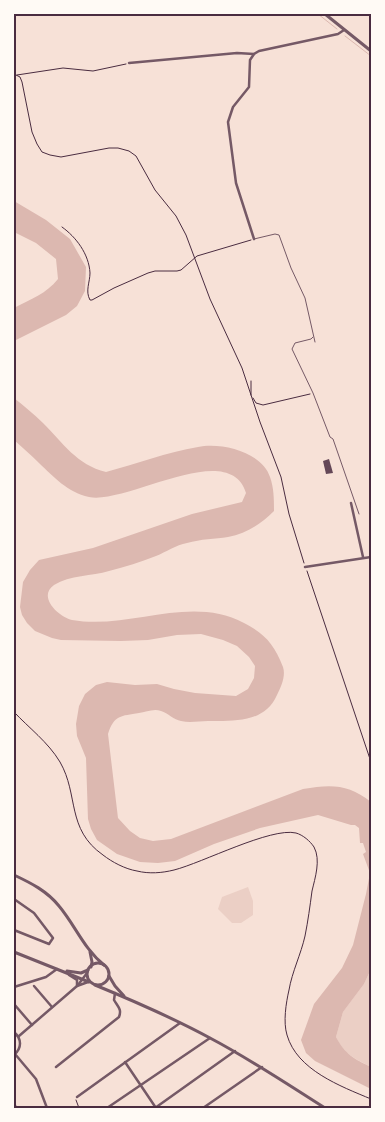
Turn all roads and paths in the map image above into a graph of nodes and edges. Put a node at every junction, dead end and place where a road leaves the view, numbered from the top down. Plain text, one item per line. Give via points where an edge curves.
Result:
1 (325, 14) edge
2 (344, 30) junction
3 (371, 51) edge
4 (254, 54) junction
5 (129, 63) joint
6 (14, 74) edge
7 (17, 75) junction
8 (62, 227) dead end
9 (254, 239) junction
10 (195, 258) junction
11 (313, 336) junction
12 (315, 342) dead end
13 (251, 381) dead end
14 (313, 393) junction
15 (251, 396) junction
16 (351, 503) dead end
17 (359, 514) dead end
18 (371, 556) edge
19 (302, 557) dead end
20 (363, 558) junction
21 (305, 567) dead end
22 (309, 577) dead end
23 (14, 712) edge
24 (371, 762) edge
25 (14, 875) edge
26 (14, 899) edge
27 (14, 930) edge
28 (89, 949) junction
29 (14, 952) edge
30 (104, 965) junction
31 (57, 969) junction
32 (89, 970) junction
33 (63, 971) junction
34 (109, 976) junction
35 (81, 979) junction
36 (89, 982) junction
37 (95, 985) junction
38 (34, 986) dead end
39 (77, 986) junction
40 (14, 987) edge
41 (115, 993) junction
42 (131, 1000) junction
43 (14, 1004) edge
44 (52, 1007) junction
45 (180, 1024) junction
46 (32, 1025) junction
47 (14, 1032) edge
48 (18, 1036) junction
49 (210, 1038) junction
50 (235, 1051) junction
51 (15, 1054) edge
52 (125, 1062) junction
53 (56, 1067) dead end
54 (262, 1067) junction
55 (141, 1085) junction
56 (77, 1097) joint
57 (371, 1098) edge
58 (14, 1103) edge
59 (209, 1104) junction
60 (16, 1108) edge
61 (47, 1108) edge
62 (79, 1108) edge
63 (107, 1108) edge
64 (156, 1108) edge
65 (203, 1108) edge
66 (211, 1108) edge
67 (325, 1108) edge

1 - 2 street
2 - 3 street
2 - 4 street
4 - 5 street
4 - 9 street via 249,65 249,87 233,107 228,122 236,183
5 - 7 path via 93,71 63,68
6 - 7 path
7 - 10 path via 22,82 32,132 42,152 61,157 109,148 129,151 136,156 176,216
8 - 10 path via 75,238 84,253 90,272 87,295 90,300 155,271 182,270
9 - 10 path
9 - 11 lane via 278,235 305,298
10 - 15 path
11 - 12 lane
11 - 14 lane via 292,347
13 - 15 path
14 - 15 path via 263,405 256,403
14 - 17 lane
15 - 19 path via 282,477
16 - 20 street
18 - 20 street
20 - 21 street
22 - 24 path
23 - 57 path via 42,739 60,763 87,843 120,866 159,873 175,870 261,838 290,832 311,842 316,853 316,875 305,936 289,989 286,1033 298,1057 310,1067
25 - 28 street via 52,898
26 - 27 street via 34,913 53,938 49,944
28 - 30 street
28 - 32 street via 92,958
29 - 31 street
30 - 32 street via 98,964
30 - 34 street
31 - 33 street
31 - 40 street via 46,977
32 - 33 street
32 - 35 street
32 - 36 street via 86,976
33 - 35 street
33 - 39 street via 77,980
34 - 37 street
34 - 42 street via 118,991
35 - 36 street
35 - 39 street
36 - 37 street
36 - 39 street
37 - 41 street
38 - 44 street
39 - 44 street
41 - 42 street
41 - 53 street via 114,1000 121,1012 119,1017
42 - 45 street
43 - 46 street
44 - 46 street
45 - 49 street
45 - 52 street
46 - 48 street
47 - 48 street
48 - 51 street via 21,1044
49 - 50 street
49 - 55 street
50 - 54 street
50 - 64 street
51 - 61 street via 36,1080
52 - 55 street
52 - 56 street
54 - 59 street
54 - 67 street
55 - 63 street
55 - 64 street
56 - 62 path
58 - 60 street
59 - 65 street
59 - 66 street

